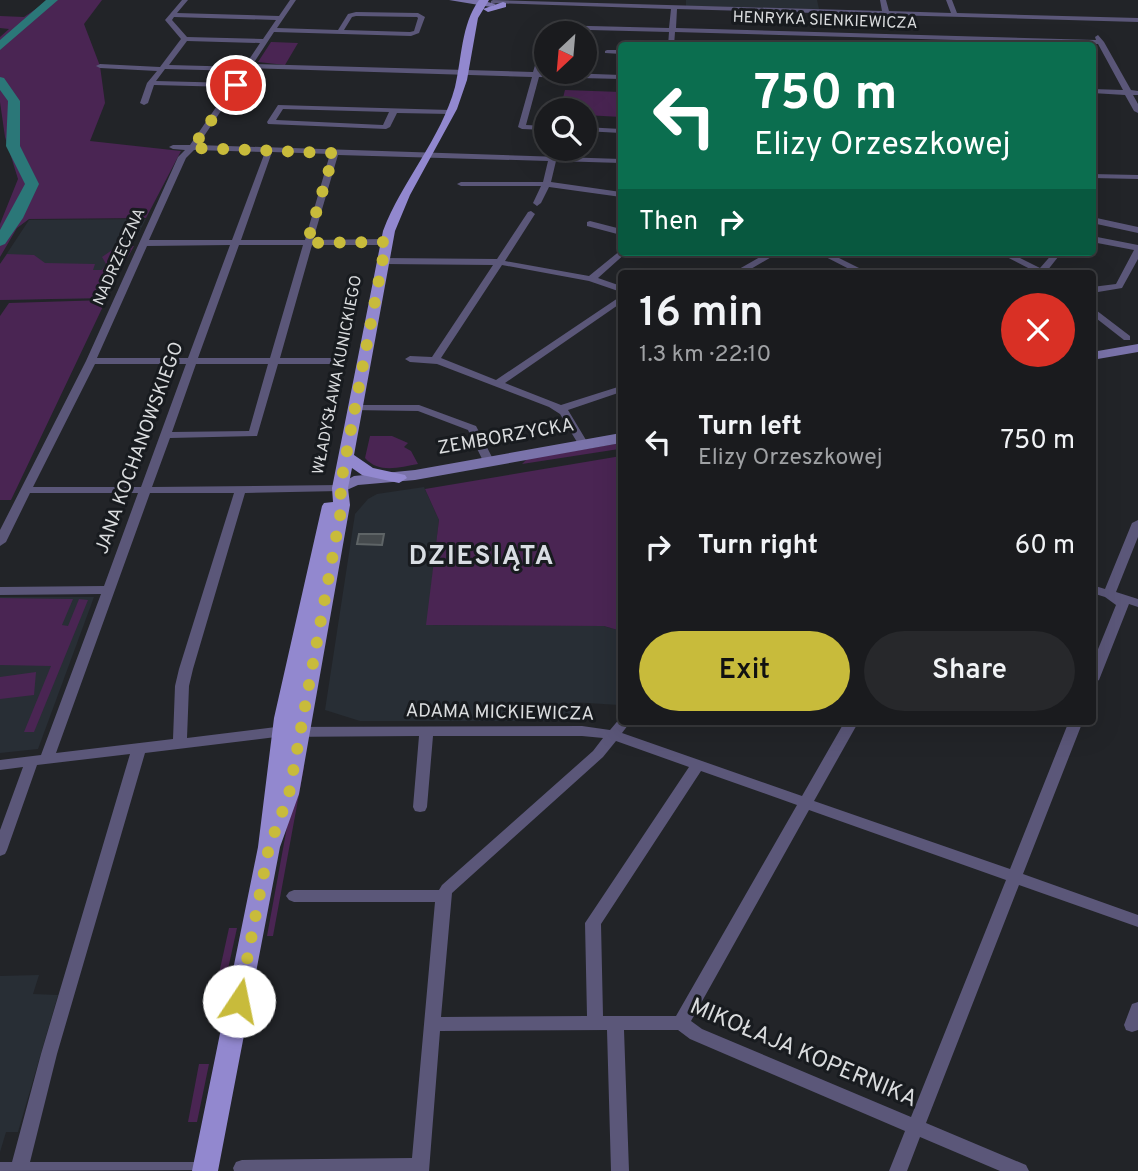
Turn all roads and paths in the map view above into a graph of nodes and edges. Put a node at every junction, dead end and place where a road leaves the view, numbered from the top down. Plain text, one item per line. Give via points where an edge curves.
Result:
1 (185, 0) edge
2 (293, 0) edge
3 (883, 0) edge
4 (949, 0) edge
5 (458, 1) edge
6 (487, 3) edge
7 (568, 3) edge
8 (623, 4) edge
9 (657, 4) edge
10 (834, 4) dead end
11 (674, 9) junction
12 (848, 13) junction
13 (872, 14) junction
14 (886, 14) junction
15 (173, 15) junction
16 (954, 16) junction
17 (282, 18) junction
18 (1138, 20) edge
19 (597, 29) edge
20 (273, 30) junction
21 (672, 31) junction
22 (341, 32) junction
23 (877, 36) junction
24 (185, 38) junction
25 (265, 41) junction
26 (671, 42) edge
27 (878, 42) edge
28 (607, 52) dead end
29 (618, 52) edge
30 (100, 66) dead end
31 (247, 67) junction
32 (162, 68) junction
33 (463, 73) junction
34 (534, 75) edge
35 (597, 76) edge
36 (618, 77) edge
37 (534, 79) edge
38 (151, 83) junction
39 (236, 85) junction
40 (1096, 91) edge
41 (1128, 92) junction
42 (1138, 93) edge
43 (144, 103) dead end
44 (394, 110) junction
45 (1138, 111) edge
46 (450, 112) junction
47 (534, 128) edge
48 (597, 130) edge
49 (618, 131) edge
50 (173, 147) dead end
51 (192, 148) junction
52 (269, 150) junction
53 (334, 153) junction
54 (425, 155) junction
55 (534, 158) edge
56 (597, 160) edge
57 (552, 161) edge
58 (618, 161) edge
59 (1096, 176) edge
60 (1138, 177) edge
61 (461, 184) dead end
62 (546, 184) junction
63 (618, 195) edge
64 (537, 203) dead end
65 (531, 214) dead end
66 (1096, 221) edge
67 (590, 225) dead end
68 (1138, 230) edge
69 (618, 231) edge
70 (1096, 240) edge
71 (234, 242) junction
72 (386, 242) junction
73 (143, 243) junction
74 (307, 243) junction
75 (1138, 250) edge
76 (618, 255) edge
77 (769, 256) edge
78 (828, 256) edge
79 (1009, 256) edge
80 (1055, 256) edge
81 (383, 261) junction
82 (498, 262) junction
83 (743, 270) edge
84 (858, 270) edge
85 (1035, 270) edge
86 (1043, 270) edge
87 (591, 279) junction
88 (618, 288) edge
89 (1096, 289) edge
90 (618, 301) edge
91 (1096, 313) edge
92 (1133, 343) edge
93 (1114, 352) junction
94 (1096, 355) edge
95 (410, 359) dead end
96 (1138, 359) edge
97 (338, 360) dead end
98 (435, 360) junction
99 (91, 361) junction
100 (192, 361) junction
101 (272, 361) junction
102 (498, 383) junction
103 (618, 390) edge
104 (355, 408) junction
105 (560, 409) junction
106 (165, 435) junction
107 (618, 439) edge
108 (584, 445) junction
109 (346, 457) junction
110 (488, 461) junction
111 (399, 478) junction
112 (340, 488) junction
113 (26, 490) junction
114 (144, 490) junction
115 (240, 491) junction
116 (1138, 523) edge
117 (0, 542) edge
118 (0, 590) edge
119 (109, 590) junction
120 (1096, 590) edge
121 (1109, 594) junction
122 (1138, 603) edge
123 (1096, 670) edge
124 (621, 725) edge
125 (850, 725) edge
126 (1074, 725) edge
127 (292, 731) junction
128 (426, 732) junction
129 (614, 735) junction
130 (180, 743) junction
131 (139, 748) junction
132 (40, 760) junction
133 (698, 764) junction
134 (0, 765) edge
135 (806, 803) junction
136 (420, 807) dead end
137 (0, 850) edge
138 (1014, 877) junction
139 (294, 896) dead end
140 (443, 896) junction
141 (1138, 921) edge
142 (615, 1023) junction
143 (681, 1023) junction
144 (432, 1024) junction
145 (595, 1024) junction
146 (916, 1127) junction
147 (242, 1168) dead end
148 (420, 1169) edge
149 (0, 1170) edge
150 (19, 1170) edge
151 (206, 1170) edge
152 (8, 1171) edge
153 (620, 1171) edge
154 (898, 1171) edge
155 (1020, 1171) edge

1 - 15 street
2 - 17 street, NADRZECZNA
3 - 14 street
4 - 16 street
5 - 6 main road
6 - 7 street
6 - 33 main road, WŁADYSŁAWA KUNICKIEGO via 471,37
7 - 8 street
8 - 9 street
9 - 11 street
10 - 12 street
11 - 12 street
11 - 21 street
12 - 13 street
13 - 14 street
13 - 23 street
14 - 16 street
15 - 17 street
15 - 24 street via 169,23
16 - 18 street
17 - 20 street, NADRZECZNA
19 - 21 street, HENRYKA SIENKIEWICZA
20 - 22 street
20 - 25 street, NADRZECZNA
21 - 23 street, HENRYKA SIENKIEWICZA
21 - 26 street
22 - 22 street via 350,15 422,17 417,32 411,34
23 - 27 street
23 - 41 street, HENRYKA SIENKIEWICZA via 1098,39
24 - 25 street
24 - 32 street
25 - 31 street, NADRZECZNA
28 - 29 street
30 - 32 street
31 - 32 street
31 - 33 street
31 - 39 street, NADRZECZNA
32 - 38 street
33 - 34 street
33 - 46 main road, WŁADYSŁAWA KUNICKIEGO
35 - 36 street
37 - 47 street via 522,127
38 - 39 street
38 - 43 street
39 - 51 street, NADRZECZNA
40 - 41 street
41 - 42 street
41 - 45 street
44 - 44 street via 386,127 271,122 281,107
44 - 46 street
46 - 54 main road, WŁADYSŁAWA KUNICKIEGO
48 - 49 street
50 - 51 street
51 - 52 street
51 - 73 street, NADRZECZNA via 181,156
52 - 53 street
52 - 71 street, JANA KOCHANOWSKIEGO
53 - 54 street
53 - 74 street
54 - 55 street
54 - 72 main road, WŁADYSŁAWA KUNICKIEGO via 401,199
56 - 58 street
57 - 62 street
59 - 60 street
61 - 62 street
62 - 63 street
62 - 64 street
65 - 82 street
66 - 68 street
67 - 69 street
70 - 75 street
71 - 73 street
71 - 74 street
71 - 100 street, JANA KOCHANOWSKIEGO
72 - 74 street
72 - 81 main road, WŁADYSŁAWA KUNICKIEGO
73 - 99 street, NADRZECZNA
74 - 101 street
75 - 89 street via 1119,286
76 - 87 street
77 - 83 street
78 - 84 street
79 - 85 street
80 - 86 street
81 - 82 street
81 - 104 main road, WŁADYSŁAWA KUNICKIEGO
82 - 87 street
82 - 98 street
87 - 88 street
90 - 102 street
91 - 92 street
92 - 93 street
93 - 94 street
93 - 96 street
95 - 98 street
97 - 101 street
98 - 102 street
99 - 100 street
99 - 113 street, NADRZECZNA
100 - 101 street
100 - 106 street, JANA KOCHANOWSKIEGO
101 - 106 street via 253,434
102 - 105 street
103 - 105 street
104 - 109 main road, WŁADYSŁAWA KUNICKIEGO
104 - 110 street via 419,408 472,428
105 - 108 street
106 - 114 street, JANA KOCHANOWSKIEGO
107 - 108 street, ZEMBORZYCKA
108 - 110 street, ZEMBORZYCKA
109 - 111 main road via 368,472
109 - 112 main road, WŁADYSŁAWA KUNICKIEGO
110 - 111 street, ZEMBORZYCKA
111 - 112 street, ZEMBORZYCKA via 356,489
112 - 115 street
112 - 127 main road, WŁADYSŁAWA KUNICKIEGO via 330,505 302,624
113 - 114 street
113 - 117 street, NADRZECZNA
114 - 115 street
114 - 119 street, JANA KOCHANOWSKIEGO
115 - 130 street via 186,669
116 - 121 street
118 - 119 street
119 - 132 street, JANA KOCHANOWSKIEGO
120 - 121 street
121 - 122 street
121 - 123 street via 1123,604
124 - 129 street
125 - 135 street
126 - 138 street
127 - 128 street, ADAMA MICKIEWICZA
127 - 130 street, ADAMA MICKIEWICZA
127 - 151 main road, WŁADYSŁAWA KUNICKIEGO via 289,794 269,847
128 - 129 street, ADAMA MICKIEWICZA
128 - 136 street
129 - 133 street, ADAMA MICKIEWICZA
129 - 140 street
130 - 131 street, ADAMA MICKIEWICZA
131 - 132 street, ADAMA MICKIEWICZA
131 - 150 street
132 - 134 street, ADAMA MICKIEWICZA
132 - 137 street, JANA KOCHANOWSKIEGO
133 - 135 street, ADAMA MICKIEWICZA
133 - 145 street via 593,923
135 - 138 street, ADAMA MICKIEWICZA
135 - 143 street
138 - 141 street, ADAMA MICKIEWICZA
138 - 146 street
139 - 140 street
140 - 144 street
142 - 143 street, MIKOŁAJA KOPERNIKA
142 - 145 street, MIKOŁAJA KOPERNIKA
142 - 153 street
143 - 146 street, MIKOŁAJA KOPERNIKA via 696,1034
144 - 145 street, MIKOŁAJA KOPERNIKA
144 - 148 street
146 - 154 street
146 - 155 street, MIKOŁAJA KOPERNIKA
147 - 148 street
149 - 152 street
150 - 151 street
150 - 152 street

